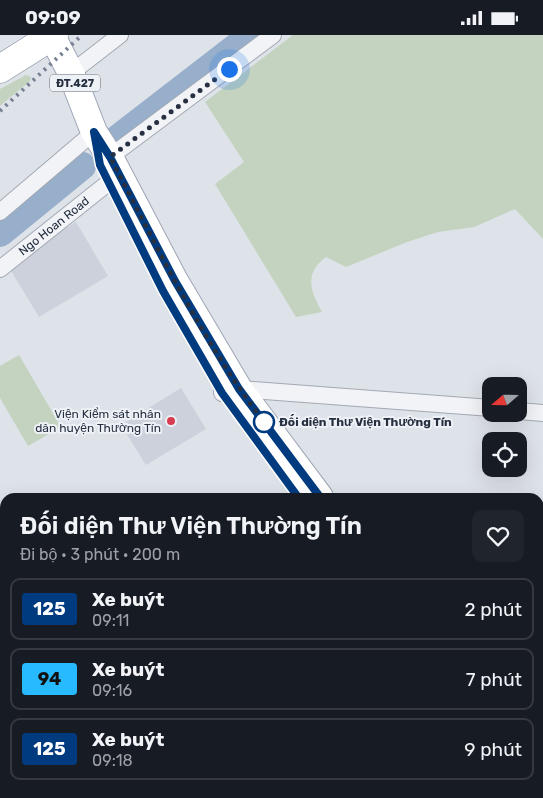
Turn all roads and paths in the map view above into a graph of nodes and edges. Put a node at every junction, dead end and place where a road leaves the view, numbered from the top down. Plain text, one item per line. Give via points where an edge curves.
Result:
1 (120, 35) edge
2 (273, 35) edge
3 (53, 36) edge
4 (0, 69) edge
5 (71, 73) junction
6 (94, 132) junction
7 (106, 168) junction
8 (0, 212) edge
9 (0, 269) edge
10 (231, 391) junction
11 (482, 407) edge
12 (528, 412) edge
13 (543, 413) edge
14 (295, 493) edge
15 (317, 493) edge

1 - 5 street
2 - 7 street, Ngo Hoan Road
3 - 4 highway
3 - 5 main road, ĐT.427
5 - 6 main road, ĐT.427
6 - 7 main road, ĐT.427
6 - 8 street
7 - 9 street, Ngo Hoan Road
7 - 10 main road, ĐT.427 via 163,291
10 - 11 street
10 - 14 main road, ĐT.427
10 - 15 main road, ĐT.427
12 - 13 street

